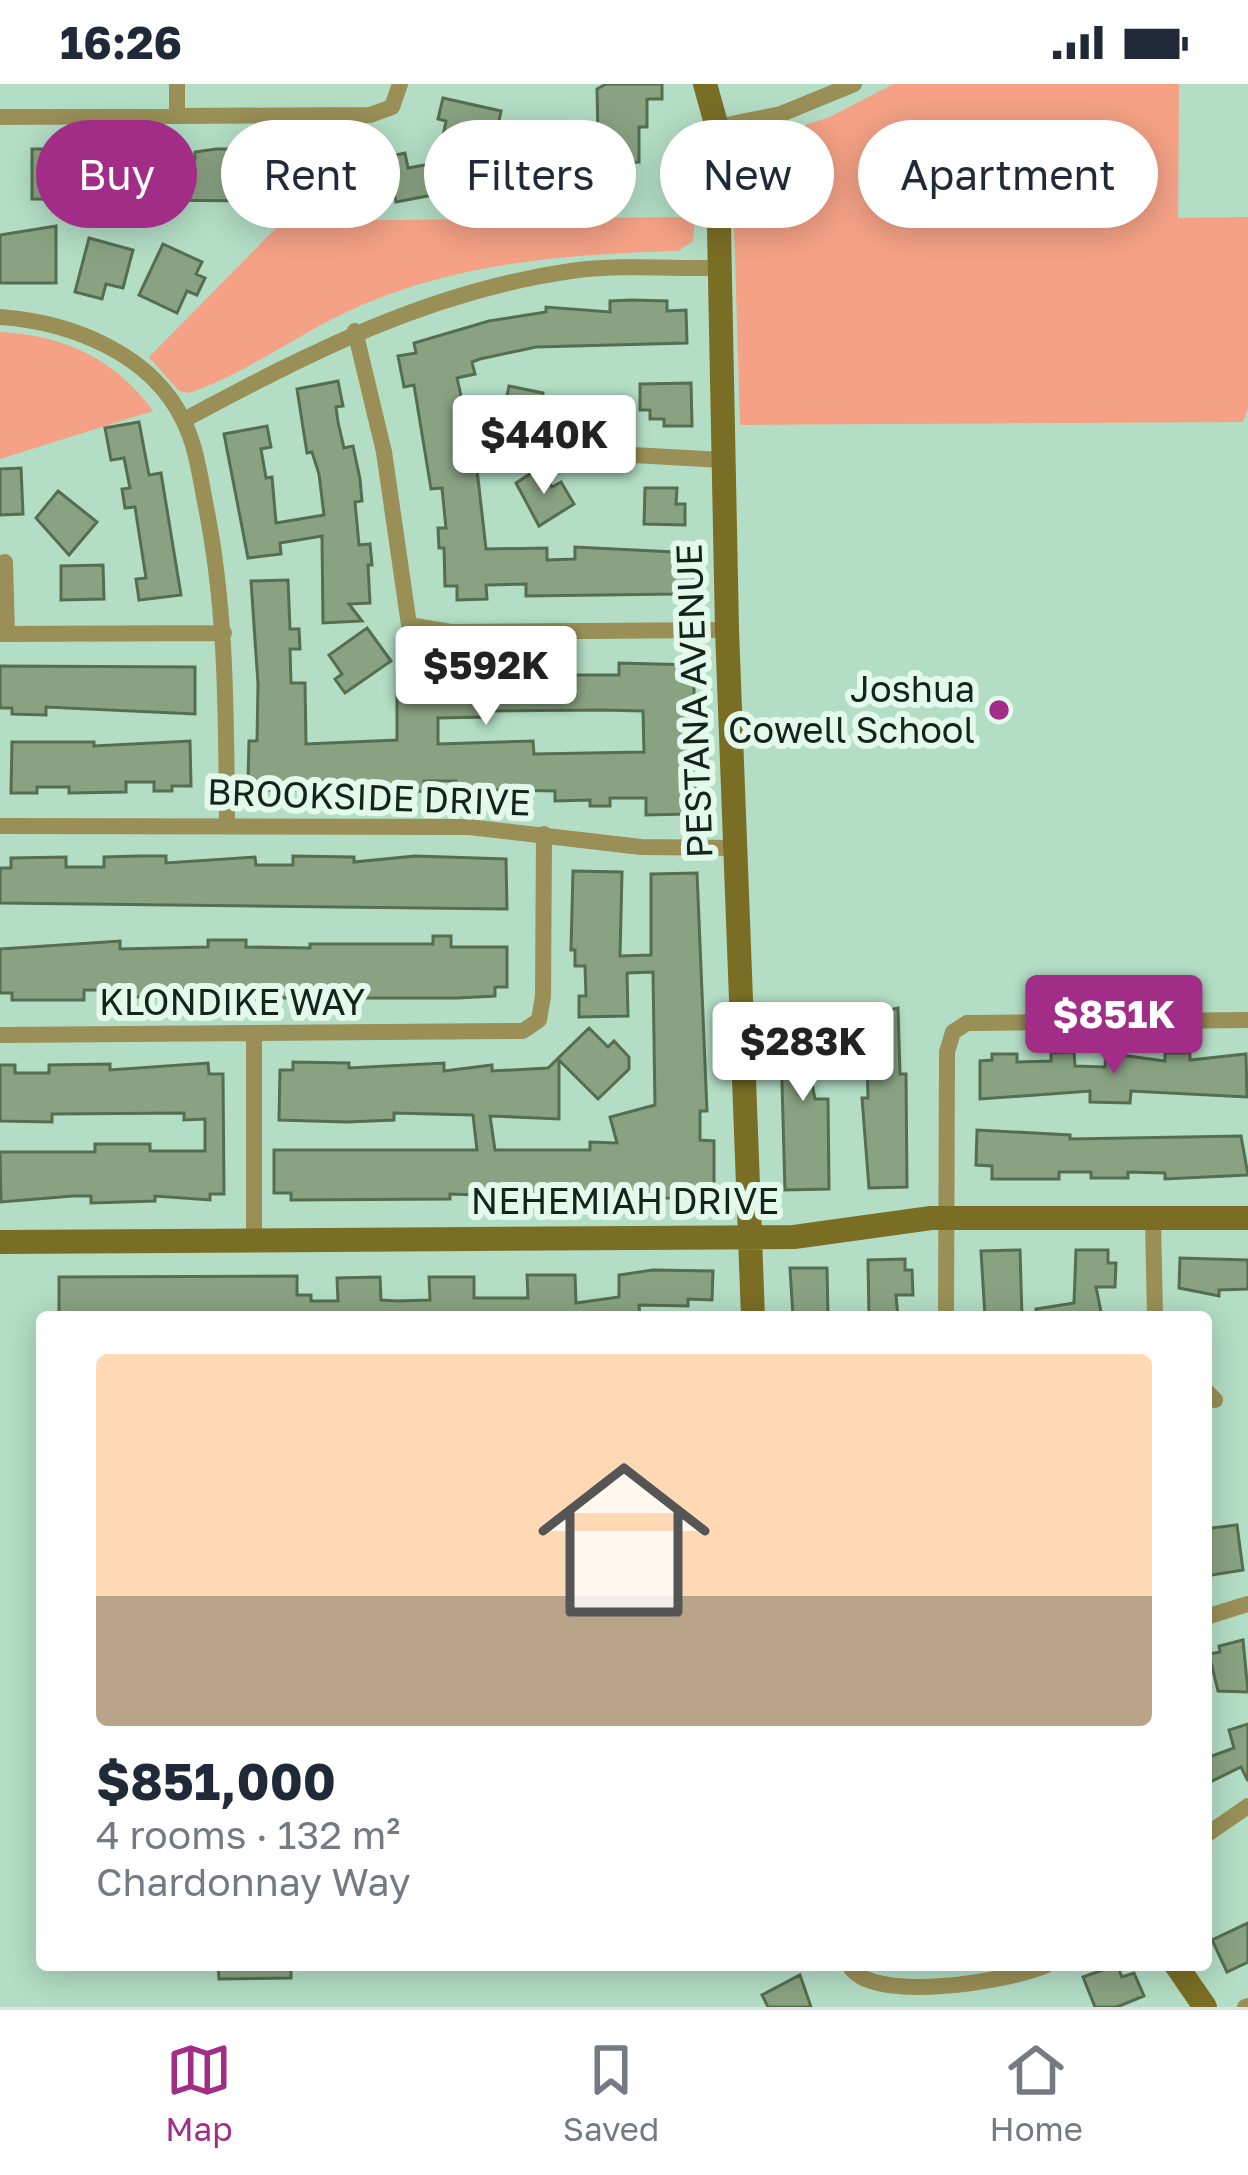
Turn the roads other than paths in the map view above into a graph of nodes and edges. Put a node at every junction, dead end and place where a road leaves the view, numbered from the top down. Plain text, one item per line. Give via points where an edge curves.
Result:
1 (177, 84) edge
2 (400, 84) edge
3 (705, 84) edge
4 (854, 84) edge
5 (177, 116) junction
6 (0, 117) edge
7 (715, 120) edge
8 (751, 120) edge
9 (719, 228) edge
10 (720, 268) junction
11 (0, 317) edge
12 (355, 331) junction
13 (184, 420) junction
14 (584, 439) dead end
15 (723, 460) junction
16 (5, 562) dead end
17 (727, 630) junction
18 (224, 633) junction
19 (3, 634) edge
20 (227, 824) junction
21 (0, 826) edge
22 (544, 834) junction
23 (735, 848) junction
24 (1248, 1020) edge
25 (254, 1035) junction
26 (0, 1036) edge
27 (1248, 1218) edge
28 (945, 1219) junction
29 (1153, 1220) junction
30 (254, 1238) junction
31 (747, 1238) junction
32 (0, 1242) edge
33 (753, 1311) edge
34 (946, 1311) edge
35 (1155, 1311) edge
36 (1248, 1604) edge
37 (1212, 1615) edge
38 (1248, 1806) edge
39 (1212, 1831) edge
40 (857, 1971) edge
41 (1030, 1971) edge
42 (1180, 1971) edge
43 (1205, 2007) edge

1 - 5 street
2 - 5 street via 392,107 370,115
3 - 7 street, PESTANA AVENUE
4 - 8 street
5 - 6 street
9 - 10 street, PESTANA AVENUE
10 - 12 street via 578,270 519,280
10 - 15 street, PESTANA AVENUE
11 - 13 street via 74,329 114,349
12 - 13 street
12 - 17 street via 384,452 409,626
13 - 18 street via 215,549
14 - 15 street via 615,454
15 - 17 street, PESTANA AVENUE
16 - 19 street
17 - 23 street, PESTANA AVENUE
18 - 19 street
18 - 20 street
20 - 21 street, BROOKSIDE DRIVE
20 - 22 street, BROOKSIDE DRIVE
22 - 23 street, BROOKSIDE DRIVE via 640,848
22 - 25 street, KLONDIKE WAY via 539,1020 523,1031
23 - 31 street, PESTANA AVENUE
24 - 28 street via 968,1023 953,1032
25 - 26 street, KLONDIKE WAY
25 - 30 street
27 - 29 street, NEHEMIAH DRIVE
28 - 29 street, NEHEMIAH DRIVE
28 - 31 street, NEHEMIAH DRIVE
28 - 34 street
29 - 35 street
30 - 31 street, NEHEMIAH DRIVE
30 - 32 street, NEHEMIAH DRIVE
31 - 33 street, PESTANA AVENUE
36 - 37 street
38 - 39 street
40 - 41 street via 888,1984 946,1985
42 - 43 street

